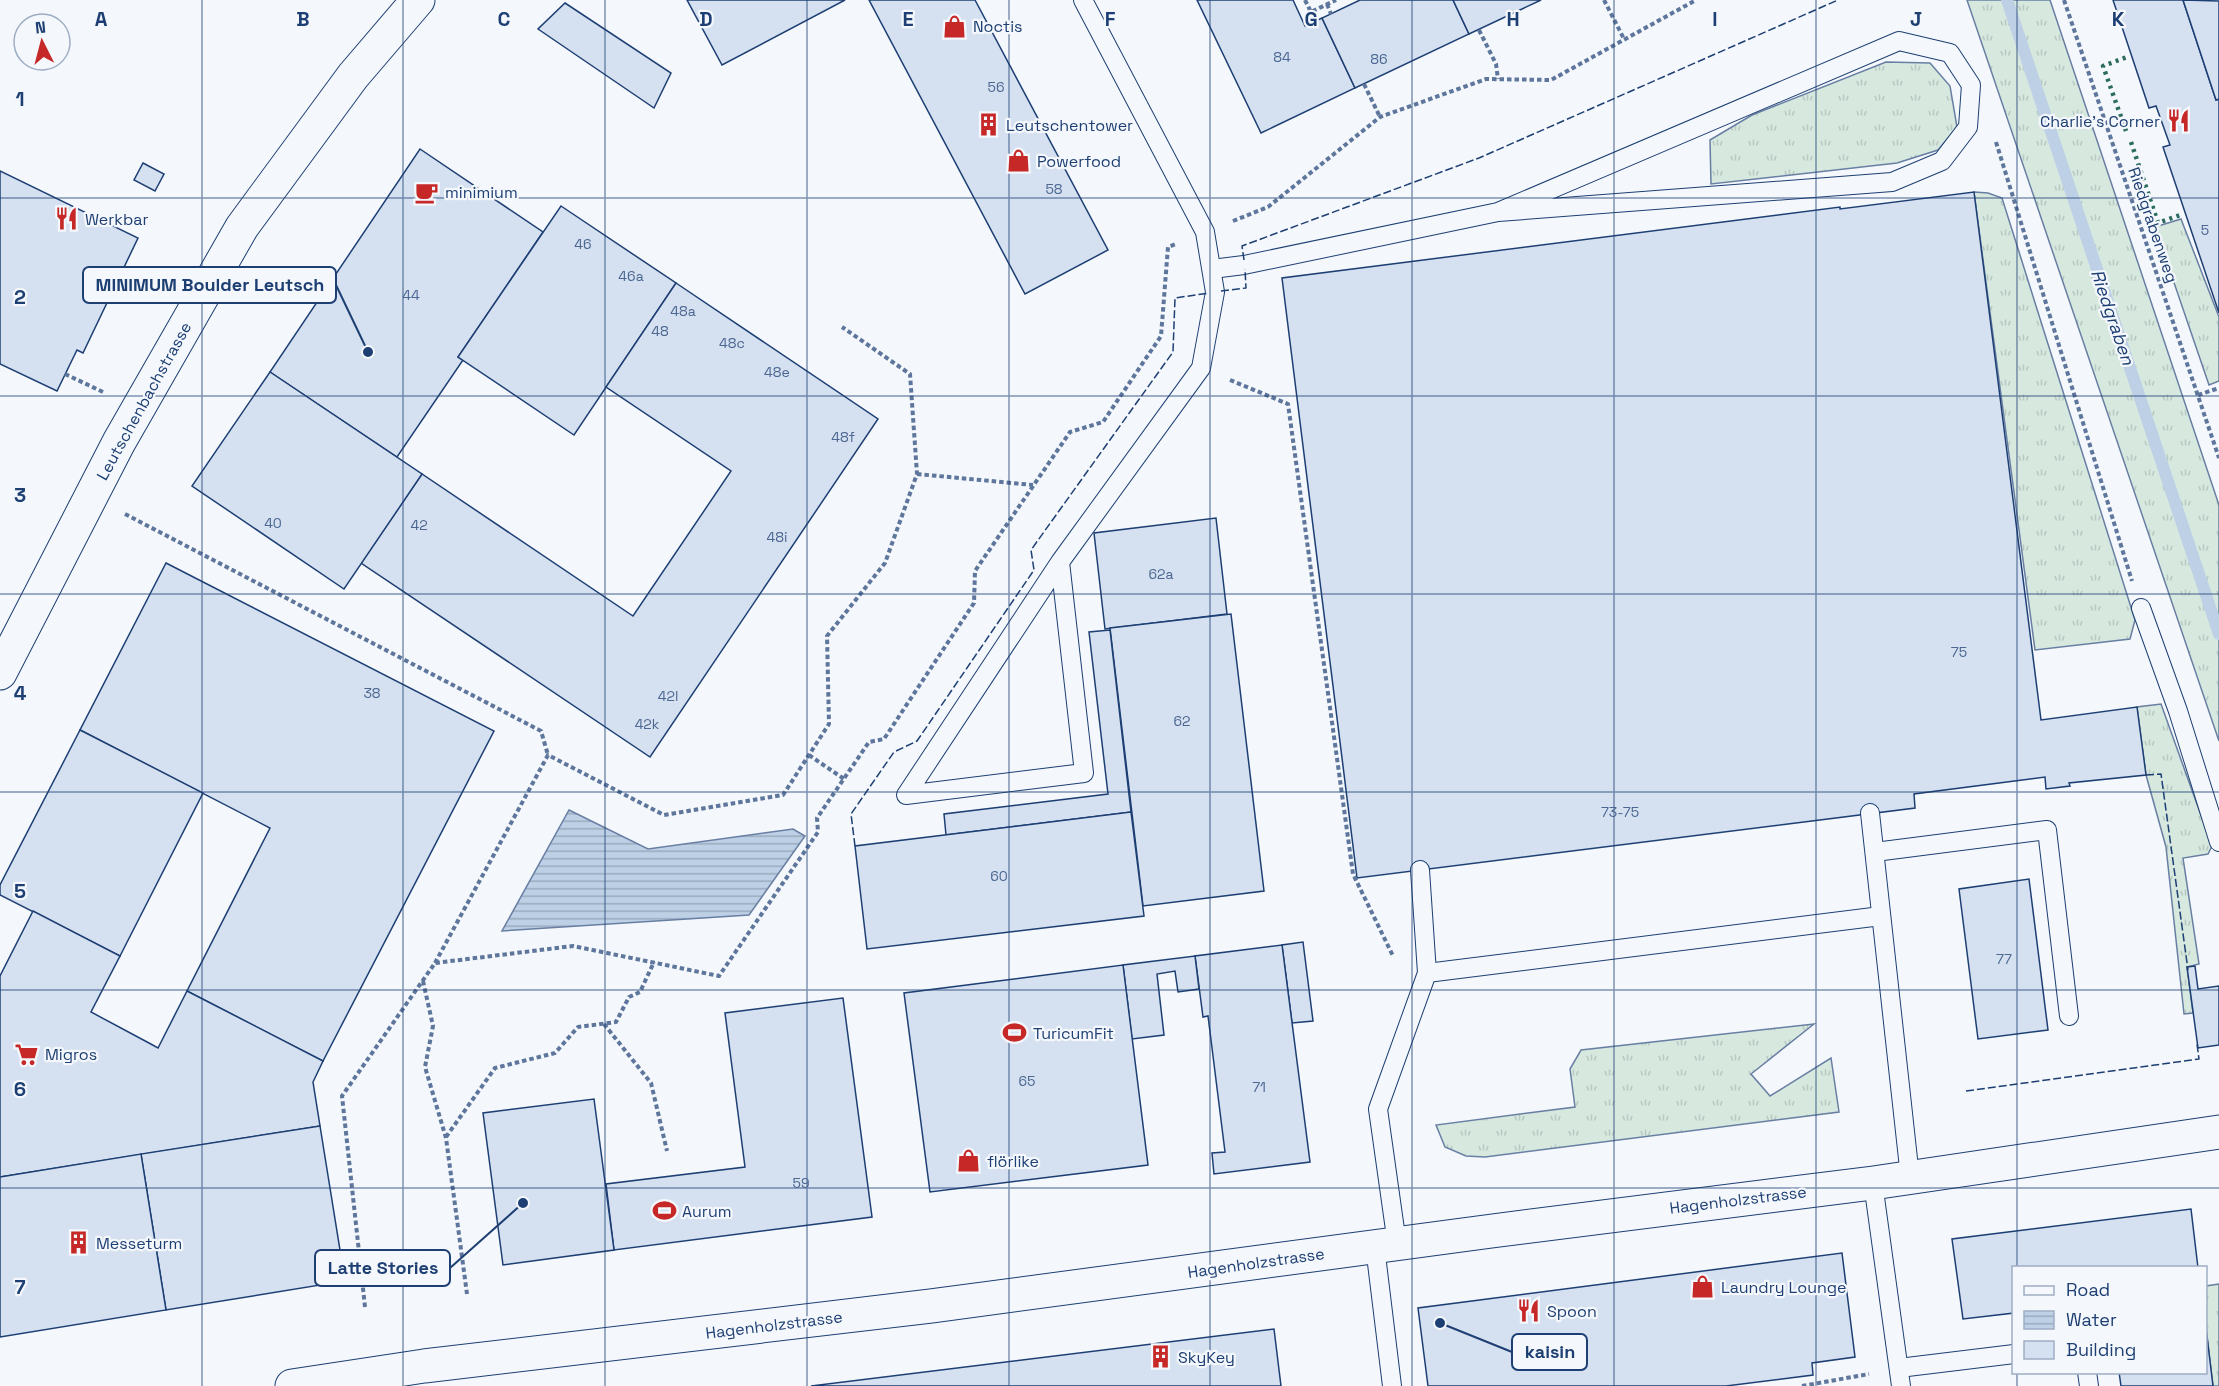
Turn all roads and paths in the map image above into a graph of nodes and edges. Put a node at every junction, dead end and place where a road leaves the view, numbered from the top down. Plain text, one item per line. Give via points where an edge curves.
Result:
1 (418, 0) edge
2 (1083, 0) edge
3 (1305, 0) edge
4 (1336, 0) edge
5 (1604, 0) edge
6 (1696, 0) edge
7 (2064, 0) edge
8 (1327, 4) junction
9 (1331, 14) dead end
10 (1479, 30) dead end
11 (1624, 39) junction
12 (1498, 79) junction
13 (1364, 84) dead end
14 (1380, 117) junction
15 (1968, 127) junction
16 (1498, 212) junction
17 (1205, 232) junction
18 (1212, 269) junction
19 (842, 327) dead end
20 (1201, 368) junction
21 (65, 374) dead end
22 (2219, 388) edge
23 (104, 392) dead end
24 (2198, 395) junction
25 (2219, 458) edge
26 (917, 474) junction
27 (1033, 485) junction
28 (117, 509) dead end
29 (1060, 562) junction
30 (2140, 608) joint
31 (0, 672) edge
32 (548, 755) junction
33 (808, 756) junction
34 (844, 779) junction
35 (1870, 813) dead end
36 (2219, 842) edge
37 (1875, 852) junction
38 (1420, 870) dead end
39 (1881, 916) junction
40 (654, 962) junction
41 (435, 963) junction
42 (1427, 973) junction
43 (423, 980) junction
44 (1416, 1003) junction
45 (2069, 1016) dead end
46 (604, 1023) junction
47 (2219, 1132) edge
48 (446, 1138) junction
49 (666, 1151) dead end
50 (1910, 1177) junction
51 (1874, 1183) junction
52 (1386, 1245) junction
53 (467, 1294) dead end
54 (365, 1307) dead end
55 (2012, 1354) edge
56 (1900, 1377) edge
57 (327, 1383) edge
58 (292, 1386) edge
59 (1392, 1386) edge
60 (1802, 1386) edge

1 - 31 street, Leutschenbachstrasse via 353,76 242,227 119,442
2 - 17 lane
3 - 8 path via 1311,12
4 - 8 path
5 - 11 path
6 - 11 path
7 - 24 path, Riedgrabenweg
8 - 9 path
10 - 12 path via 1496,64
11 - 12 path via 1551,80
12 - 14 path via 1485,79
13 - 14 path
14 - 17 path via 1268,207
15 - 16 lane via 1942,161 1892,182
15 - 16 lane via 1971,85 1950,53 1899,41
15 - 30 path via 1996,141
16 - 18 lane
17 - 18 lane
17 - 27 path via 1168,247 1161,336 1103,422 1070,432
18 - 20 lane via 1215,292
19 - 26 path via 910,374
20 - 29 lane
20 - 44 path via 1288,404 1353,874
21 - 23 path
22 - 24 path
24 - 25 path, Riedgrabenweg
26 - 27 path
26 - 33 path via 885,563 827,636 829,724
27 - 34 path via 975,571 974,603 884,739 869,742
28 - 32 path via 541,731
29 - 29 lane via 1084,773 906,795 983,679
30 - 36 lane via 2178,711
32 - 33 path via 664,815 783,795
32 - 41 path
33 - 34 path
34 - 40 path via 818,818 818,832 719,976
35 - 37 lane
37 - 39 lane
37 - 45 lane via 2047,831
38 - 42 lane
39 - 42 lane
39 - 50 lane
40 - 41 path via 573,946
40 - 46 path via 639,992 629,997 616,1022
41 - 43 path
42 - 44 lane
43 - 48 path via 433,1026 425,1067
43 - 54 path via 342,1096
44 - 52 lane via 1378,1109
46 - 48 path via 578,1027 555,1053 495,1068
46 - 49 path via 651,1083
47 - 50 street, Hagenholzstrasse
48 - 53 path
50 - 51 street, Hagenholzstrasse
51 - 52 street, Hagenholzstrasse
51 - 56 lane
52 - 57 street, Hagenholzstrasse via 931,1306 424,1366
52 - 59 lane
55 - 56 lane
56 - 60 path
57 - 58 street, Hagenholzstrasse

